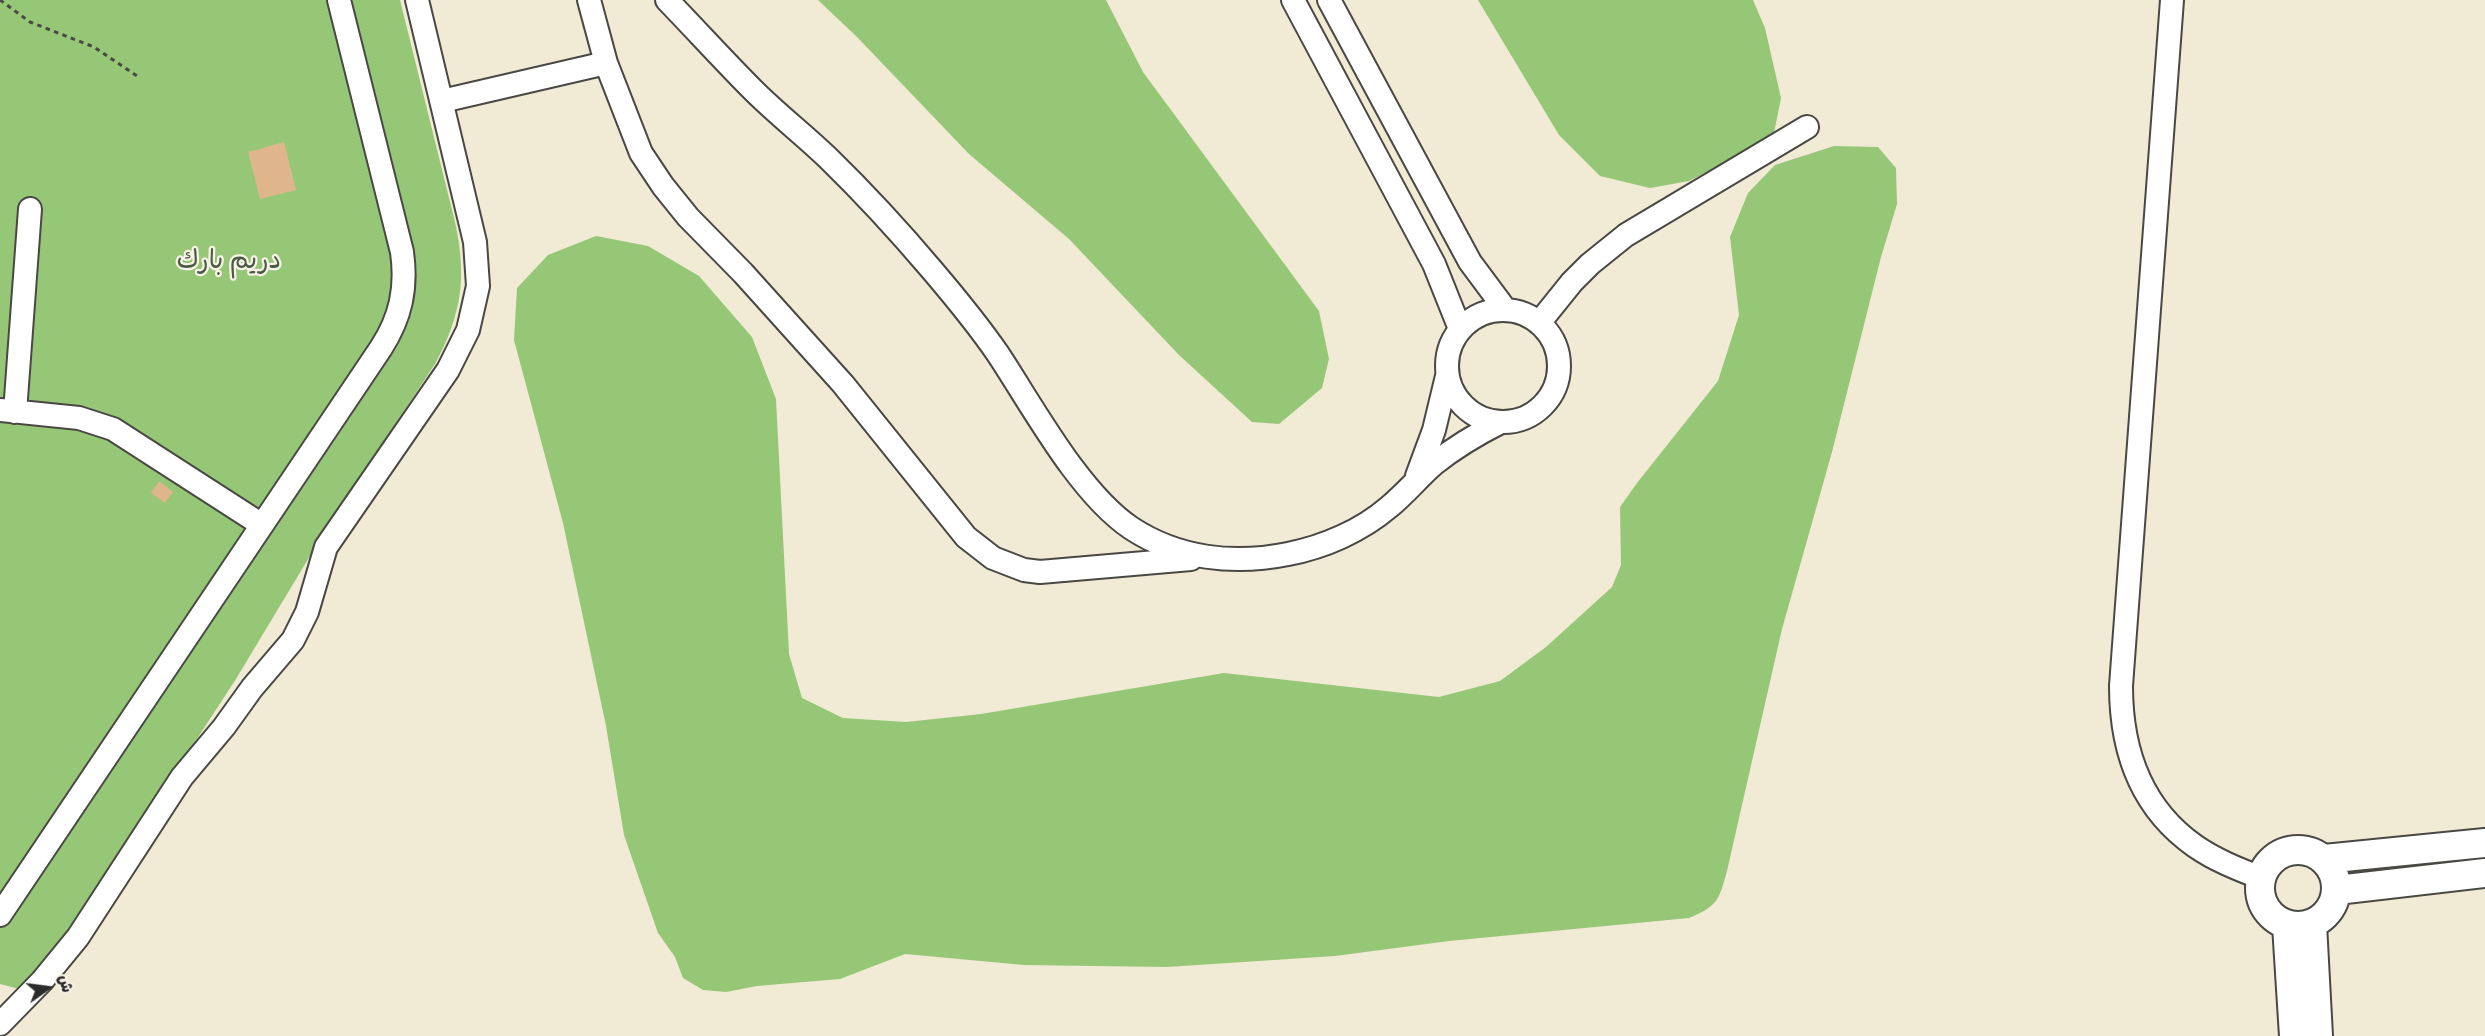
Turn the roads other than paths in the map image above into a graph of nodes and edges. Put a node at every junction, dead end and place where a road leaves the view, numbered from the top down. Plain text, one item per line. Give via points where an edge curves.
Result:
1 (339, 0) edge
2 (417, 0) edge
3 (589, 0) edge
4 (667, 0) edge
5 (1293, 0) edge
6 (1329, 0) edge
7 (2172, 0) edge
8 (1346, 30) junction
9 (1317, 45) junction
10 (606, 63) junction
11 (442, 101) junction
12 (1807, 127) dead end
13 (30, 209) dead end
14 (1505, 309) junction
15 (1539, 323) junction
16 (1460, 329) junction
17 (1447, 376) junction
18 (8, 411) edge
19 (1501, 422) junction
20 (1414, 483) junction
21 (261, 525) junction
22 (1206, 558) junction
23 (2485, 843) edge
24 (2324, 859) junction
25 (2485, 873) edge
26 (2261, 878) junction
27 (2337, 890) junction
28 (0, 915) edge
29 (2300, 925) junction
30 (0, 1024) edge
31 (2294, 1036) edge
32 (2318, 1036) edge

1 - 21 street via 402,252 403,294 390,334
2 - 11 street
3 - 10 street
4 - 22 street via 754,91 864,194 932,270 995,350 1062,452 1100,501 1149,539
5 - 9 street
6 - 8 street
7 - 26 street via 2121,717 2126,747 2137,776 2172,826 2195,846
8 - 9 street
8 - 14 street via 1480,279
9 - 16 street via 1434,264
10 - 11 street
10 - 22 street via 640,153 663,186 829,368 979,549 1008,565 1040,572
11 - 30 street via 478,264 474,308 459,350 326,548 307,612 293,640 182,777 78,937
12 - 15 street via 1617,242 1572,282
13 - 18 street
14 - 15 street
14 - 16 street via 1480,314
15 - 19 street via 1558,355 1558,374 1552,392 1531,414
16 - 17 street via 1449,351
17 - 19 street via 1466,408
17 - 20 street via 1434,430
18 - 21 street via 79,418 113,429
19 - 20 street via 1454,448
20 - 22 street via 1370,521 1329,542 1265,558
21 - 28 street
23 - 24 main road
24 - 26 main road via 2306,850 2287,851 2270,861
24 - 27 main road via 2334,873
25 - 27 main road
26 - 29 main road via 2265,907 2278,921
27 - 29 main road via 2327,914
29 - 31 main road
29 - 32 main road

